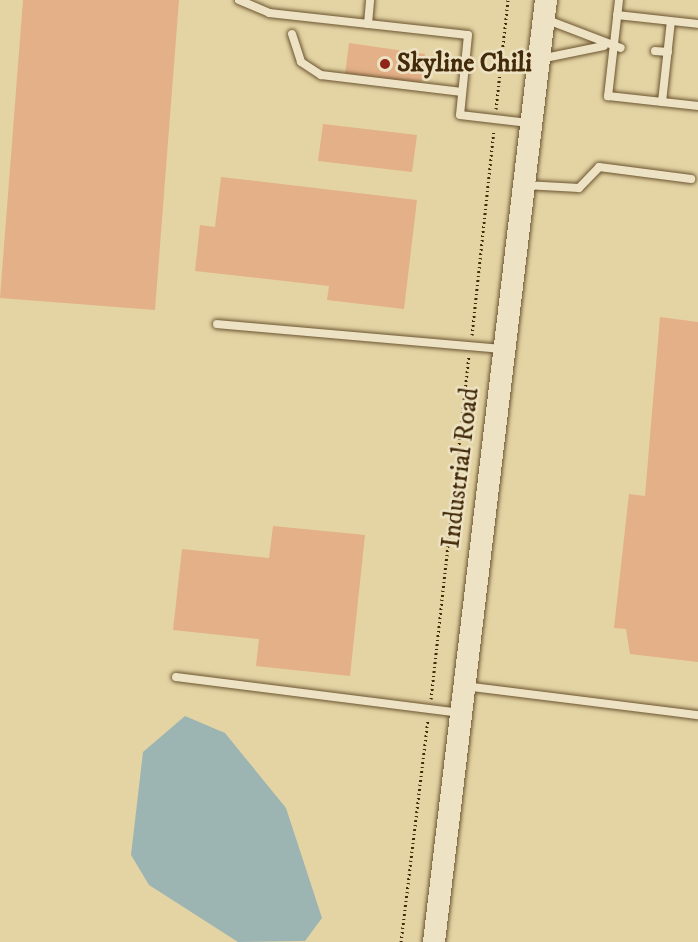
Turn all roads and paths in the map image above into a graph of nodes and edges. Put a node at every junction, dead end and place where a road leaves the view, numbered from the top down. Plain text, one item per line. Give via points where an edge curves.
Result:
1 (239, 0) edge
2 (370, 0) edge
3 (508, 0) edge
4 (619, 0) edge
5 (545, 9) edge
6 (617, 15) junction
7 (671, 21) junction
8 (368, 24) junction
9 (698, 24) edge
10 (292, 34) dead end
11 (613, 47) junction
12 (655, 51) dead end
13 (668, 52) junction
14 (540, 59) junction
15 (654, 71) dead end
16 (666, 72) junction
17 (462, 92) junction
18 (497, 100) dead end
19 (662, 102) junction
20 (698, 106) edge
21 (532, 124) junction
22 (493, 140) dead end
23 (691, 179) dead end
24 (525, 184) junction
25 (473, 322) dead end
26 (216, 324) dead end
27 (504, 349) junction
28 (468, 369) dead end
29 (176, 677) dead end
30 (432, 685) dead end
31 (464, 686) junction
32 (461, 713) junction
33 (698, 715) edge
34 (427, 734) dead end
35 (401, 942) edge
36 (434, 942) edge

1 - 8 lane via 269,13
2 - 8 lane
3 - 18 path
4 - 6 lane
5 - 11 lane
5 - 14 main road, Industrial Road
6 - 7 lane
6 - 11 lane
7 - 9 lane
7 - 13 lane
8 - 17 lane via 468,35
10 - 17 lane via 301,62 321,75
11 - 14 lane
11 - 19 lane via 615,67 608,96
12 - 13 lane
13 - 16 lane
14 - 21 main road, Industrial Road
15 - 16 lane
16 - 19 lane
17 - 21 lane via 459,115
19 - 20 lane
21 - 24 main road, Industrial Road
22 - 25 path
23 - 24 lane via 600,167 579,188
24 - 27 main road, Industrial Road
26 - 27 lane
27 - 31 main road, Industrial Road
28 - 30 path
29 - 32 lane
31 - 32 main road, Industrial Road
31 - 33 lane
32 - 36 main road, Industrial Road
34 - 35 path

